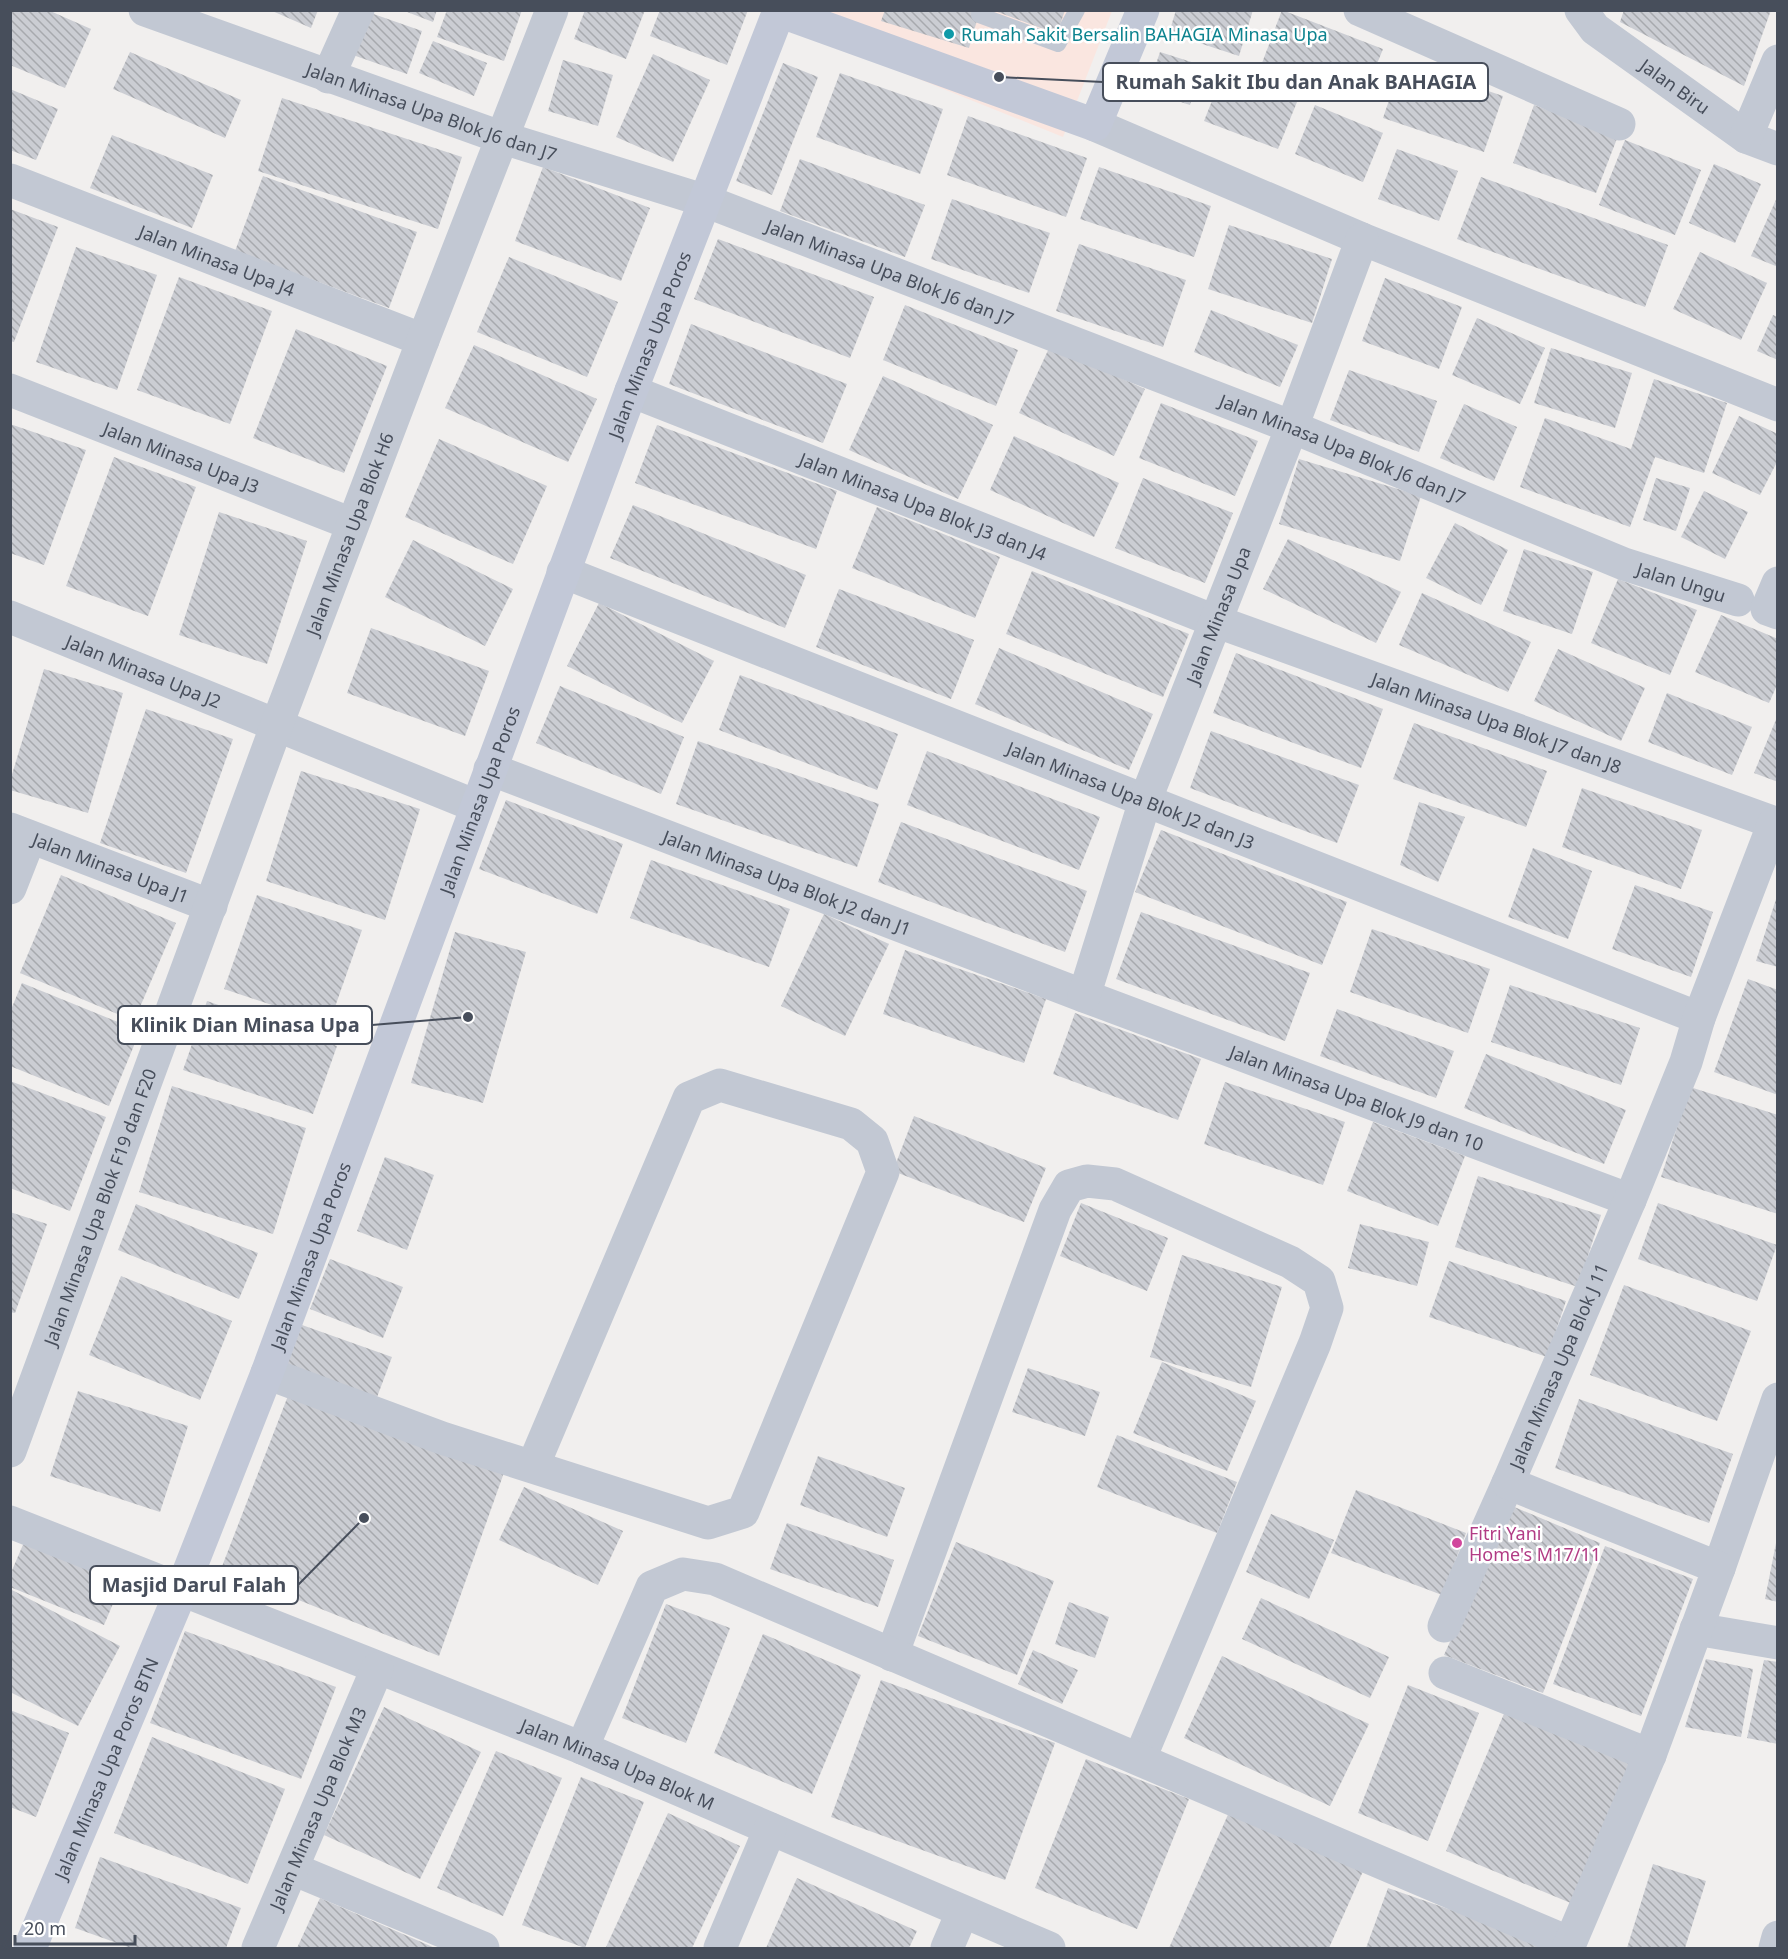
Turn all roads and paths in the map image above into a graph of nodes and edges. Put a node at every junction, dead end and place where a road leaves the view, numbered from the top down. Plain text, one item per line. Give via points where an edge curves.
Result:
1 (358, 10) edge
2 (552, 10) edge
3 (1077, 10) edge
4 (1143, 10) edge
5 (1581, 10) edge
6 (779, 11) edge
7 (1364, 11) edge
8 (151, 12) edge
9 (979, 15) dead end
10 (1778, 61) edge
11 (328, 77) junction
12 (1619, 124) dead end
13 (1095, 125) junction
14 (1746, 137) junction
15 (503, 138) junction
16 (1778, 149) edge
17 (10, 180) edge
18 (703, 200) junction
19 (1362, 239) junction
20 (423, 340) junction
21 (10, 390) edge
22 (631, 391) junction
23 (1778, 405) edge
24 (1292, 427) junction
25 (352, 524) junction
26 (1624, 564) joint
27 (563, 572) junction
28 (1765, 601) edge
29 (10, 617) edge
30 (1215, 621) junction
31 (276, 727) junction
32 (490, 769) junction
33 (1145, 801) junction
34 (476, 806) junction
35 (1776, 824) edge
36 (20, 833) edge
37 (10, 888) edge
38 (211, 906) junction
39 (1084, 996) junction
40 (1700, 1018) junction
41 (1630, 1200) junction
42 (267, 1373) junction
43 (1778, 1399) edge
44 (10, 1451) edge
45 (533, 1466) junction
46 (1508, 1483) junction
47 (10, 1522) edge
48 (1719, 1568) junction
49 (183, 1589) junction
50 (1444, 1626) dead end
51 (1696, 1629) junction
52 (1778, 1643) edge
53 (892, 1655) junction
54 (377, 1669) junction
55 (1444, 1673) dead end
56 (582, 1748) junction
57 (1650, 1755) junction
58 (1140, 1758) junction
59 (770, 1829) junction
60 (293, 1869) junction
61 (962, 1913) junction
62 (1778, 1937) edge
63 (1569, 1946) edge
64 (30, 1948) edge
65 (258, 1948) edge
66 (483, 1948) edge
67 (720, 1948) edge
68 (947, 1948) edge
69 (1050, 1948) edge
70 (1775, 1948) edge

1 - 11 street
2 - 15 street, Jalan Minasa Upa Blok H6
3 - 9 lane via 1058,45
4 - 13 street
5 - 14 street, Jalan Biru via 1595,29
6 - 13 street
6 - 18 street, Jalan Minasa Upa Poros
7 - 12 street
8 - 11 street, Jalan Minasa Upa Blok J6 dan J7
10 - 14 street
11 - 15 street, Jalan Minasa Upa Blok J6 dan J7
13 - 19 street
14 - 16 street, Jalan Biru
15 - 18 street, Jalan Minasa Upa Blok J6 dan J7
15 - 20 street, Jalan Minasa Upa Blok H6
17 - 20 street, Jalan Minasa Upa J4
18 - 22 street, Jalan Minasa Upa Poros
18 - 24 street, Jalan Minasa Upa Blok J6 dan J7
19 - 23 street
19 - 24 street, Jalan Minasa Upa
20 - 25 street, Jalan Minasa Upa Blok H6
21 - 25 street, Jalan Minasa Upa J3
22 - 27 street, Jalan Minasa Upa Poros
22 - 30 street, Jalan Minasa Upa Blok J3 dan J4
24 - 26 street, Jalan Minasa Upa Blok J6 dan J7
24 - 30 street, Jalan Minasa Upa
25 - 31 street, Jalan Minasa Upa Blok H6
26 - 28 street, Jalan Ungu
27 - 32 street, Jalan Minasa Upa Poros
27 - 33 street, Jalan Minasa Upa Blok J2 dan J3
29 - 31 street, Jalan Minasa Upa J2
30 - 33 street, Jalan Minasa Upa
30 - 35 street, Jalan Minasa Upa Blok J7 dan J8
31 - 34 street, Jalan Minasa Upa J2
31 - 38 street, Jalan Minasa Upa Blok F19 dan F20
32 - 34 street, Jalan Minasa Upa Poros
32 - 39 street, Jalan Minasa Upa Blok J2 dan J1
33 - 39 street, Jalan Minasa Upa
33 - 40 street, Jalan Minasa Upa Blok J2 dan J3
34 - 42 street, Jalan Minasa Upa Poros
35 - 40 street, Jalan Minasa Upa Blok J 11
36 - 37 street
36 - 38 street, Jalan Minasa Upa J1
38 - 44 street, Jalan Minasa Upa Blok F19 dan F20
39 - 41 street, Jalan Minasa Upa Blok J9 dan 10
40 - 41 street, Jalan Minasa Upa Blok J 11
41 - 46 street, Jalan Minasa Upa Blok J 11
42 - 45 street via 442,1438
42 - 49 street, Jalan Minasa Upa Poros
43 - 48 street
45 - 45 street via 708,1523 743,1512 884,1172 872,1141 851,1124 720,1085 689,1098
46 - 48 street, Jalan Minasa Upa Blok J 11
46 - 50 street
47 - 49 street, Jalan Minasa Upa Blok M
48 - 51 street
49 - 54 street, Jalan Minasa Upa Blok M
49 - 64 street, Jalan Minasa Upa Poros BTN
51 - 52 street
51 - 57 street
53 - 56 street via 715,1579 683,1575 652,1587
53 - 58 street
53 - 58 street via 1055,1210 1069,1186 1087,1181 1115,1184 1290,1262 1319,1281 1327,1308
54 - 56 street, Jalan Minasa Upa Blok M
54 - 60 street, Jalan Minasa Upa Blok M3
55 - 57 street
56 - 59 street, Jalan Minasa Upa Blok M
57 - 63 street
58 - 63 street
59 - 61 street, Jalan Minasa Upa Blok M
59 - 67 street
60 - 65 street, Jalan Minasa Upa Blok M3
60 - 66 street
61 - 68 street
61 - 69 street, Jalan Minasa Upa Blok M
62 - 70 street

